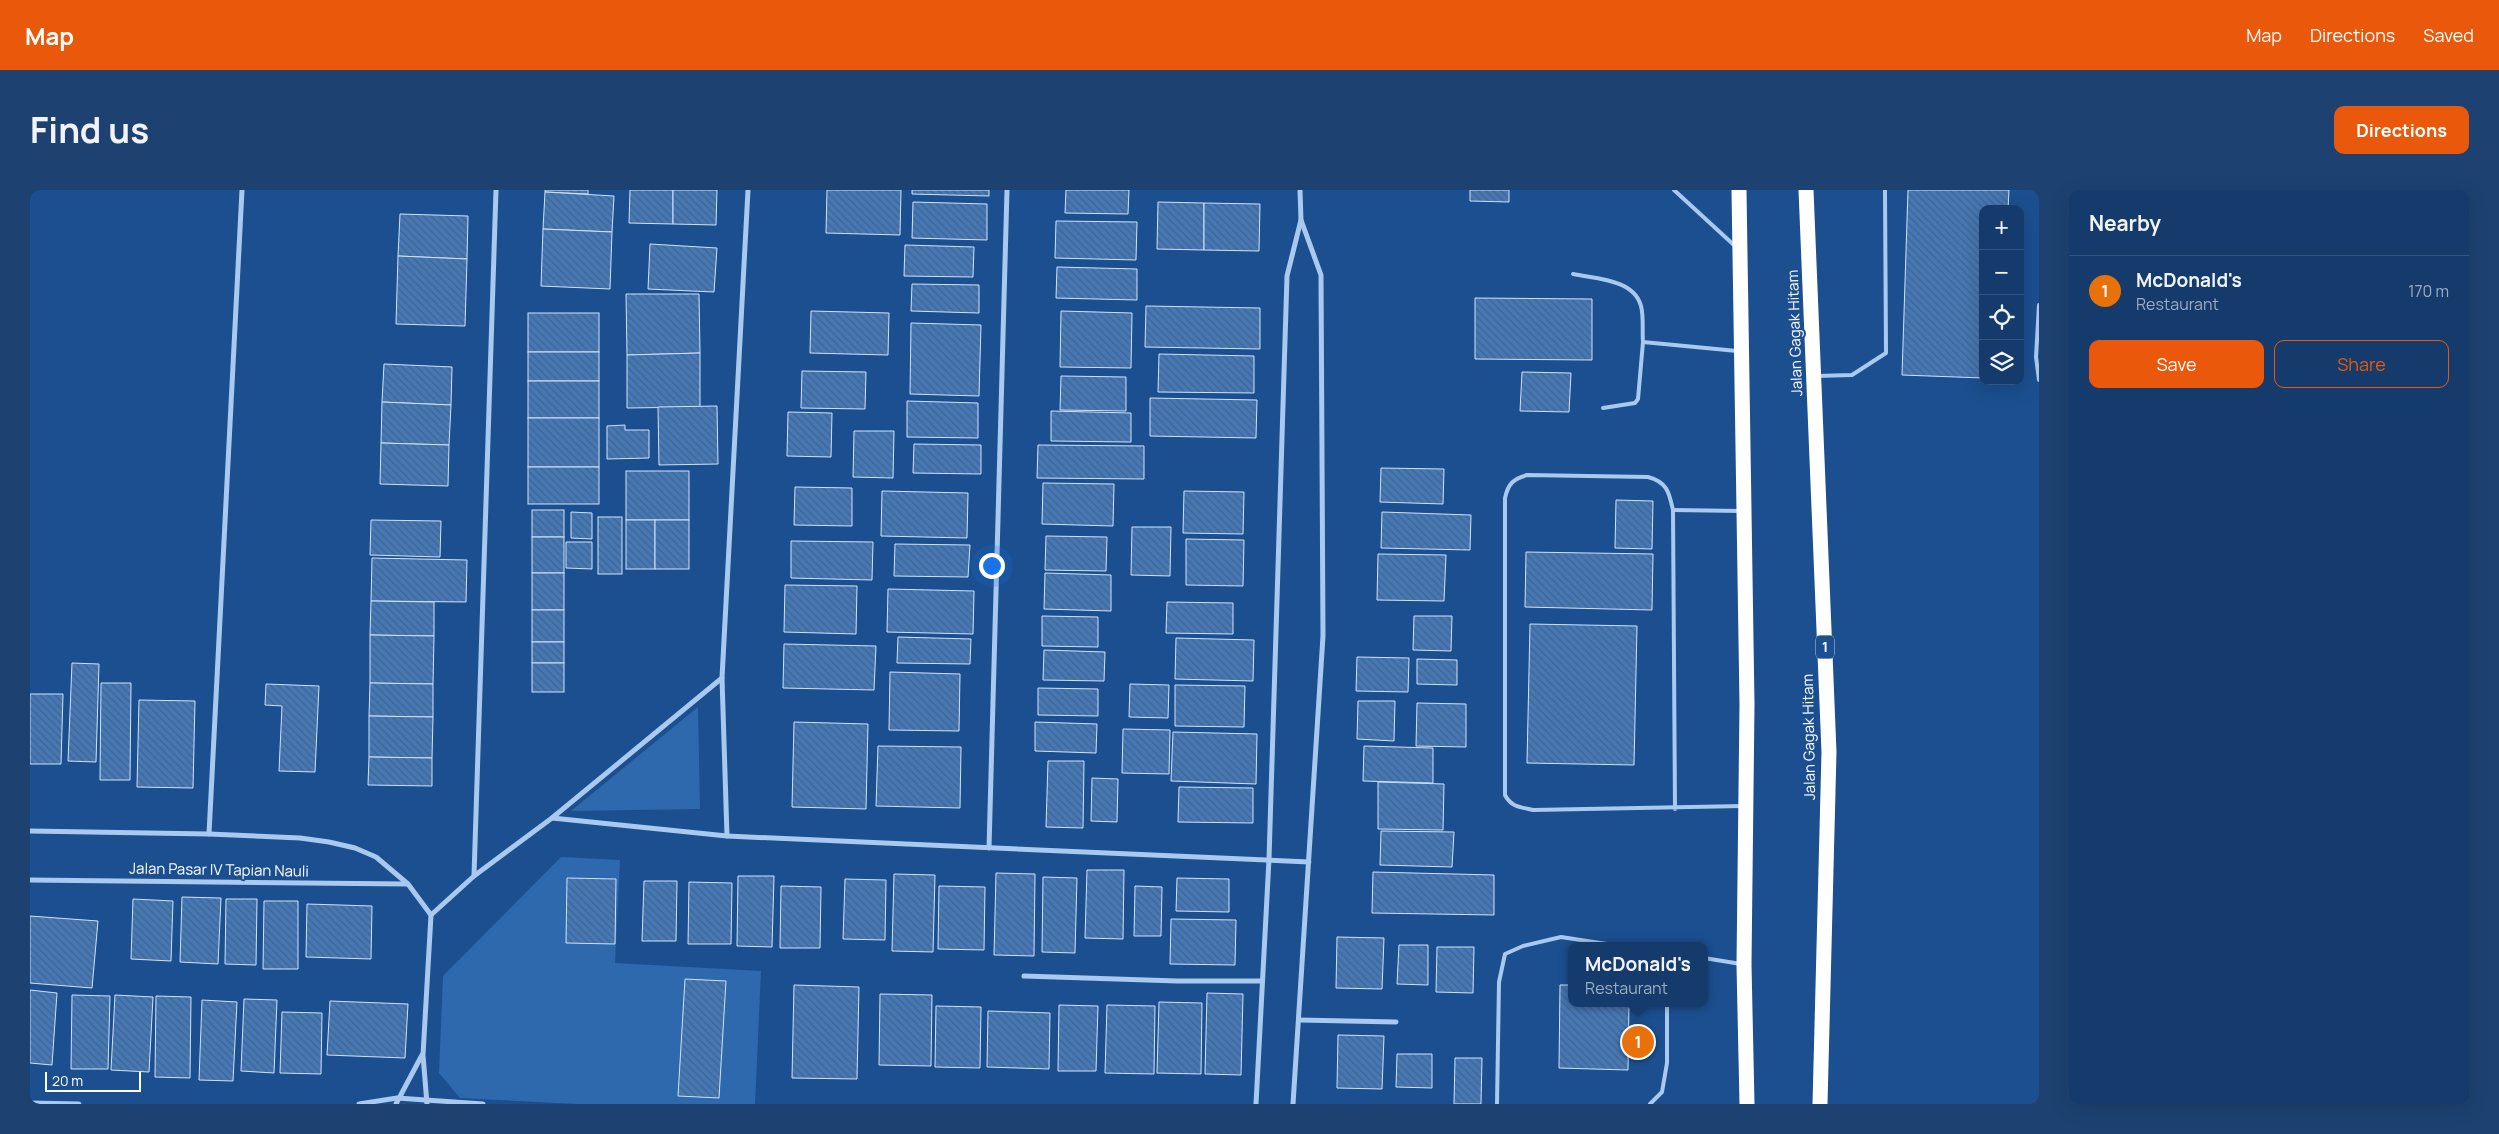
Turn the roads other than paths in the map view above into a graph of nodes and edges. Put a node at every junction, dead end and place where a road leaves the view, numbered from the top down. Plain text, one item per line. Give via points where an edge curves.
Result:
1 (242, 190) edge
2 (496, 190) edge
3 (748, 190) edge
4 (1008, 190) edge
5 (1300, 190) edge
6 (1674, 190) edge
7 (1739, 190) edge
8 (1806, 190) edge
9 (1885, 190) edge
10 (1301, 220) junction
11 (1739, 249) junction
12 (1573, 274) dead end
13 (2039, 305) edge
14 (1643, 342) junction
15 (1742, 351) junction
16 (1814, 376) junction
17 (2039, 380) edge
18 (1603, 408) dead end
19 (1673, 510) junction
20 (1745, 511) junction
21 (722, 678) junction
22 (1746, 806) junction
23 (1675, 809) junction
24 (552, 818) junction
25 (30, 832) edge
26 (209, 834) junction
27 (727, 836) junction
28 (989, 848) junction
29 (1269, 859) junction
30 (1309, 862) junction
31 (474, 876) junction
32 (30, 880) edge
33 (408, 884) junction
34 (431, 915) junction
35 (1594, 942) edge
36 (1708, 959) edge
37 (1744, 965) junction
38 (1024, 976) dead end
39 (1262, 981) junction
40 (1667, 1007) edge
41 (1299, 1020) junction
42 (1396, 1022) dead end
43 (422, 1055) junction
44 (396, 1101) edge
45 (428, 1101) edge
46 (30, 1103) edge
47 (78, 1104) edge
48 (360, 1104) edge
49 (483, 1104) edge
50 (1256, 1104) edge
51 (1293, 1104) edge
52 (1497, 1104) edge
53 (1650, 1104) edge
54 (1747, 1104) edge
55 (1820, 1104) edge

1 - 26 street
2 - 31 street
3 - 21 street
4 - 28 street
5 - 10 street
6 - 11 lane
7 - 11 highway
8 - 16 highway, Jalan Gagak Hitam / 1
9 - 16 lane via 1886,353 1852,375
10 - 29 street via 1287,276
10 - 30 street via 1321,284 1323,636
11 - 15 highway
12 - 14 lane via 1620,284 1634,292 1641,306
13 - 17 lane via 2036,357
14 - 15 lane
14 - 18 lane via 1638,399 1635,403
15 - 20 highway
16 - 55 highway, Jalan Gagak Hitam / 1 via 1829,752
19 - 20 lane
19 - 23 lane
19 - 23 lane via 1665,485 1648,477 1527,475 1516,478 1508,486 1505,498 1505,795 1514,806 1533,810
20 - 22 highway
21 - 24 street
21 - 27 street
22 - 23 lane
22 - 37 highway
24 - 27 street
24 - 31 street
25 - 26 street
26 - 33 street via 300,838 355,848 376,857
27 - 28 street
28 - 29 street
29 - 30 street
29 - 39 street
30 - 41 street
31 - 34 street
32 - 33 street, Jalan Pasar IV Tapian Nauli
33 - 34 street
34 - 43 street
35 - 52 lane via 1561,937 1505,954 1500,982
36 - 37 lane
37 - 54 highway
38 - 39 street
39 - 50 street
40 - 53 lane via 1667,1063 1662,1092
41 - 42 street
41 - 51 street
43 - 44 street
43 - 45 street
44 - 45 street
44 - 48 street
45 - 49 street
46 - 47 street

